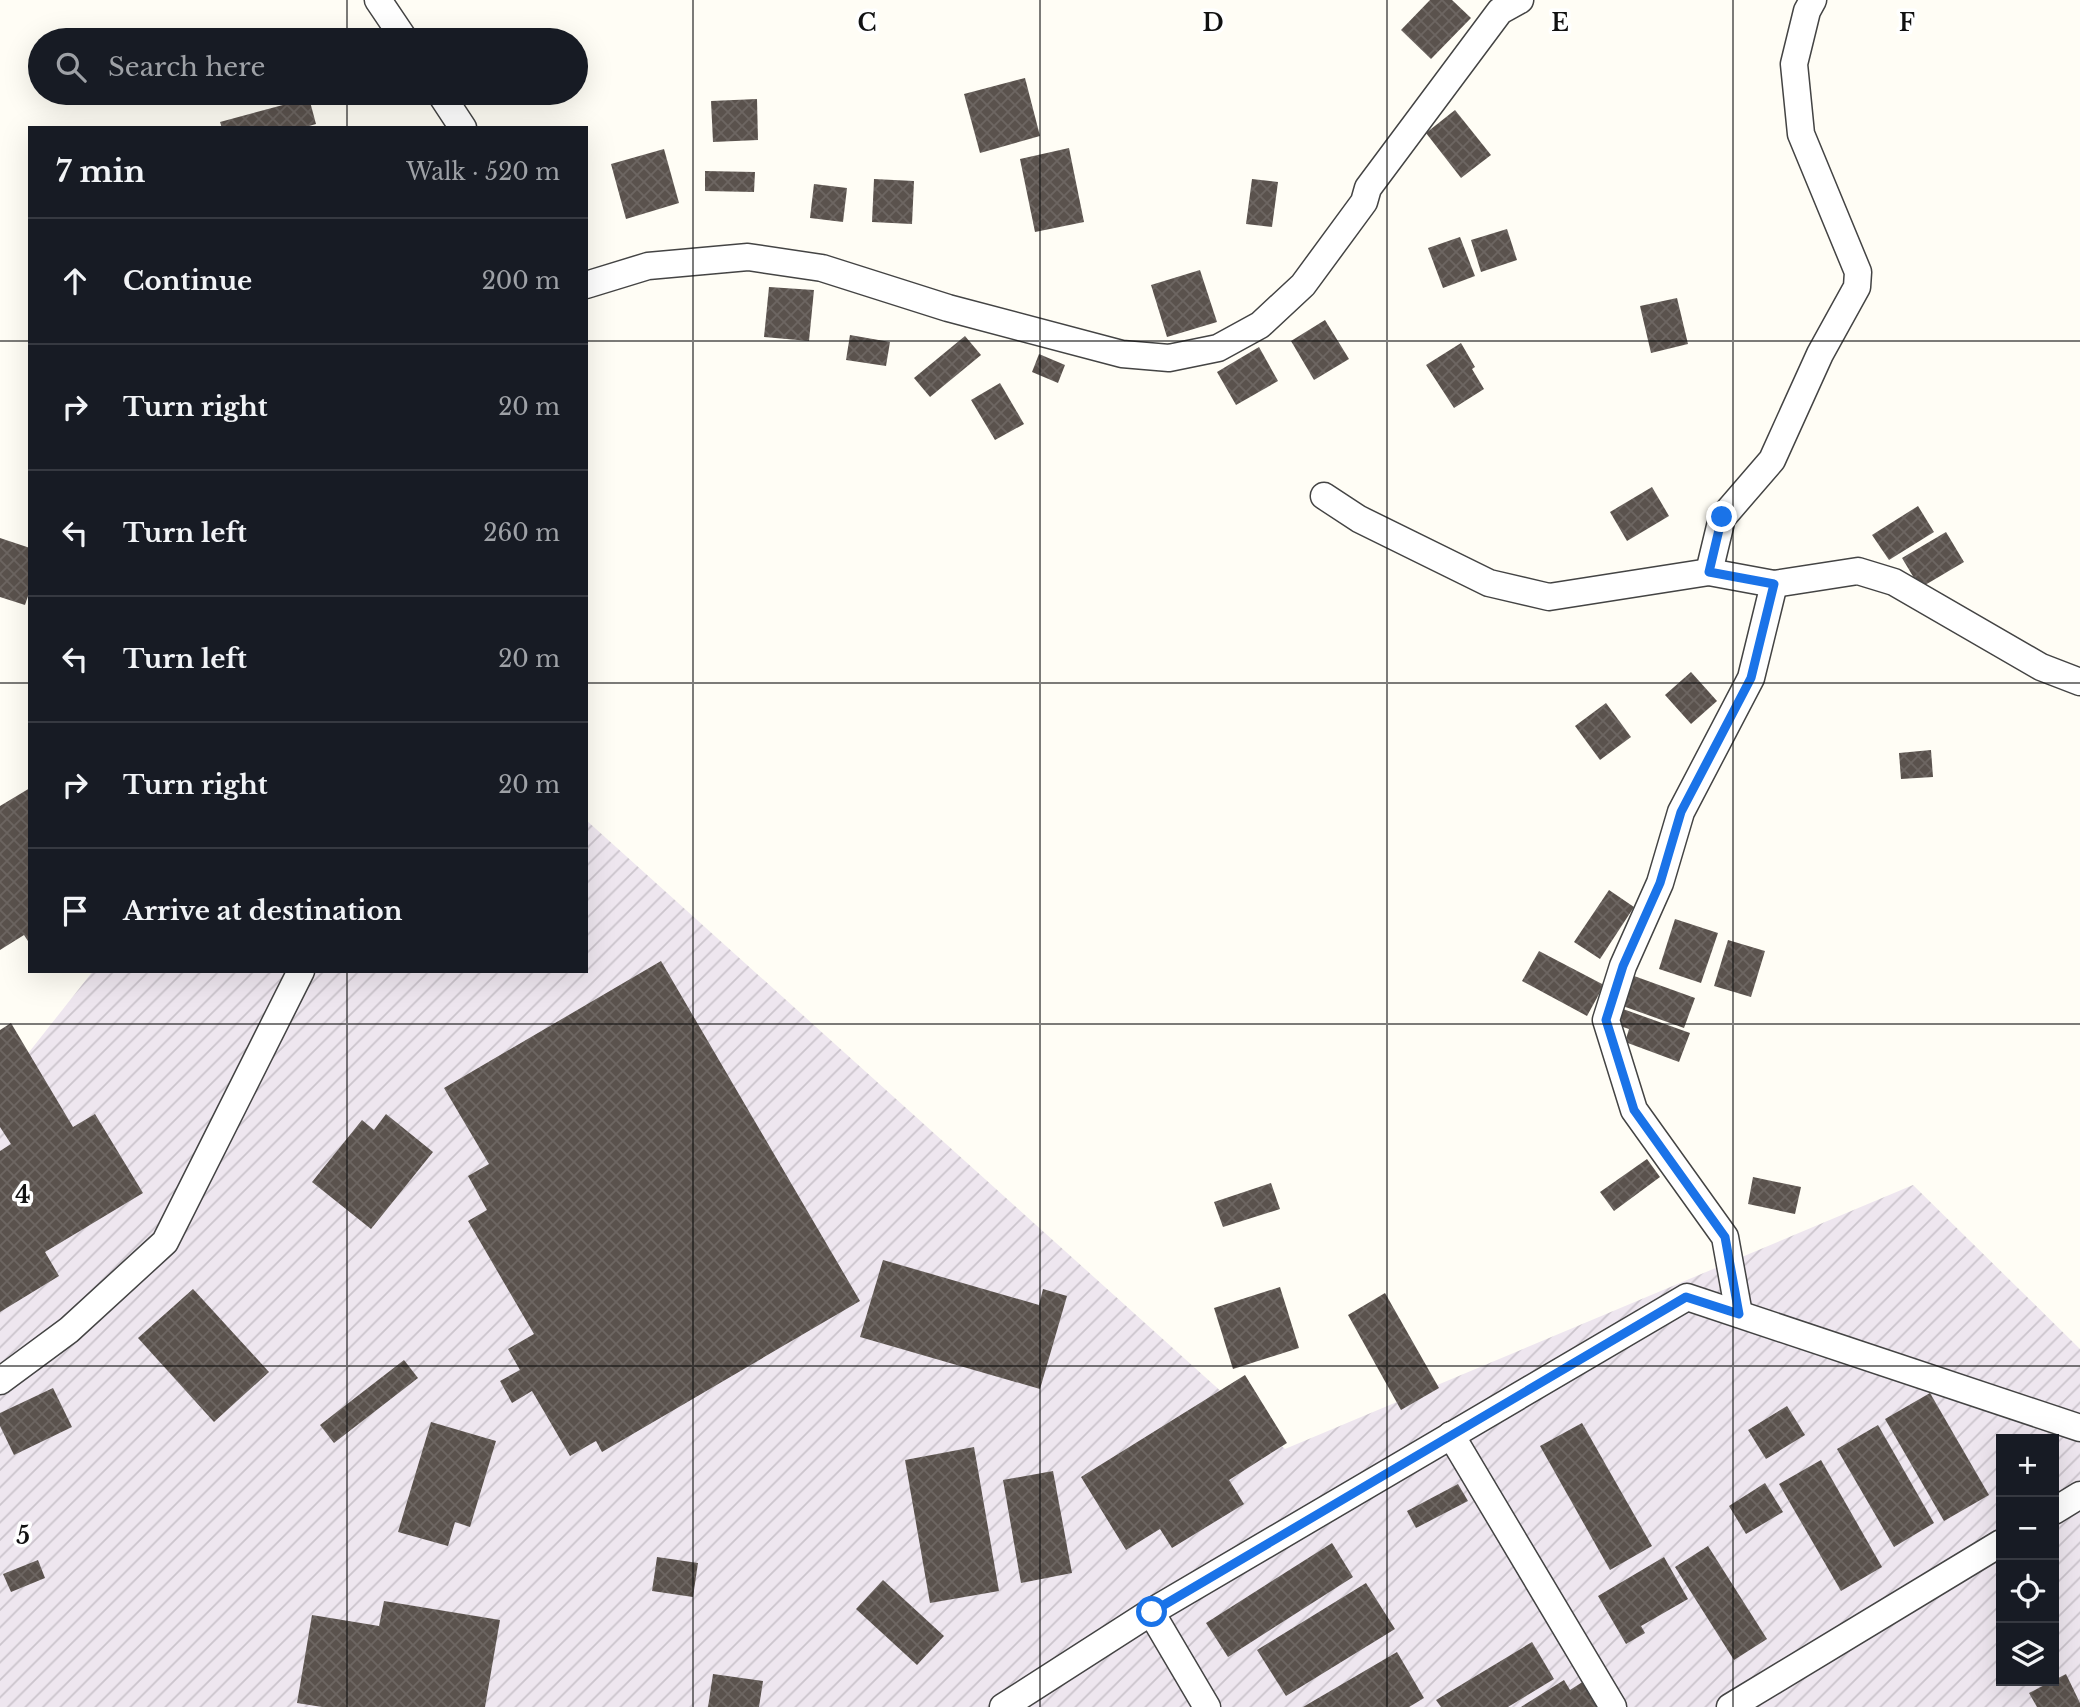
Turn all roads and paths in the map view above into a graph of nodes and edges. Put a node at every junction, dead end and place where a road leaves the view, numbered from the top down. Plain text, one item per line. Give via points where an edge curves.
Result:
1 (378, 0) edge
2 (1520, 0) edge
3 (1813, 0) edge
4 (397, 28) edge
5 (448, 105) edge
6 (462, 126) edge
7 (588, 284) edge
8 (1324, 496) dead end
9 (1709, 572) junction
10 (1774, 584) junction
11 (2080, 682) edge
12 (300, 973) edge
13 (1739, 1314) junction
14 (0, 1381) edge
15 (2080, 1428) edge
16 (1451, 1435) junction
17 (2080, 1495) edge
18 (2059, 1508) edge
19 (1996, 1546) edge
20 (1152, 1612) junction
21 (1003, 1707) edge
22 (1207, 1707) edge
23 (1613, 1707) edge
24 (1730, 1707) edge

1 - 4 street
2 - 7 street via 1500,10 1368,188 1364,202 1303,285 1261,325 1218,348 1169,358 1122,354 948,308 822,268 748,257 648,266
3 - 9 street via 1794,64 1801,134 1858,272 1857,287 1820,354 1772,460 1722,517
5 - 6 street
8 - 9 street via 1359,519 1489,583 1549,597
9 - 10 street
10 - 11 street via 1858,571 1894,582 2041,667
10 - 13 street via 1751,678 1681,812 1660,883 1623,966 1606,1020 1634,1110 1725,1237
12 - 14 street via 165,1241 69,1330
13 - 15 street
13 - 16 street via 1686,1297
16 - 20 street
16 - 23 street
17 - 18 street
19 - 24 street
20 - 21 street
20 - 22 street

